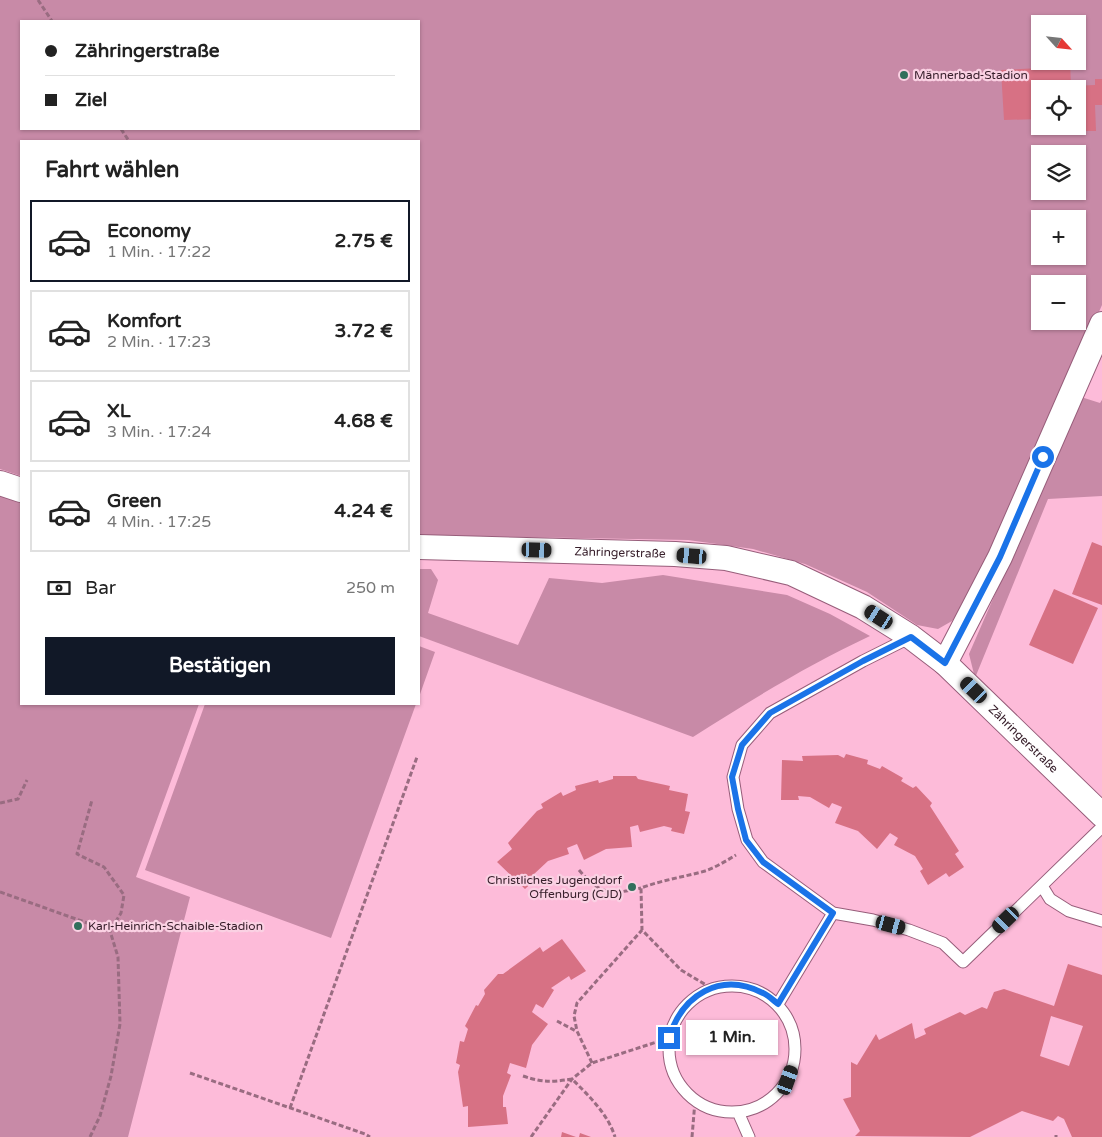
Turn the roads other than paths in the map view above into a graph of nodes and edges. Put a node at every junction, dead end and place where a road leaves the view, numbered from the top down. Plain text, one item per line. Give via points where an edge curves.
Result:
1 (1102, 324) edge
2 (0, 483) edge
3 (20, 490) edge
4 (420, 547) edge
5 (911, 637) junction
6 (945, 663) junction
7 (1102, 815) edge
8 (1102, 827) edge
9 (1042, 886) junction
10 (833, 913) junction
11 (1102, 921) edge
12 (778, 1004) junction
13 (738, 1112) junction
14 (749, 1137) edge

1 - 6 street via 1000,557
2 - 3 street
4 - 5 street, Zähringerstraße via 726,558 791,573 863,606
5 - 6 street, Zähringerstraße
5 - 10 lane via 770,713 742,745 732,777 746,840 763,862
6 - 7 street, Zähringerstraße
8 - 9 lane
9 - 10 lane via 962,962 943,943 926,936 873,920
9 - 11 lane via 1050,900 1069,911
10 - 12 lane
12 - 13 lane via 790,1021 795,1040 795,1061 788,1080 775,1096 758,1107
12 - 13 lane via 747,986 710,988 683,1008 674,1022 669,1038 669,1056 673,1073 682,1088 695,1101 709,1108
13 - 14 lane

